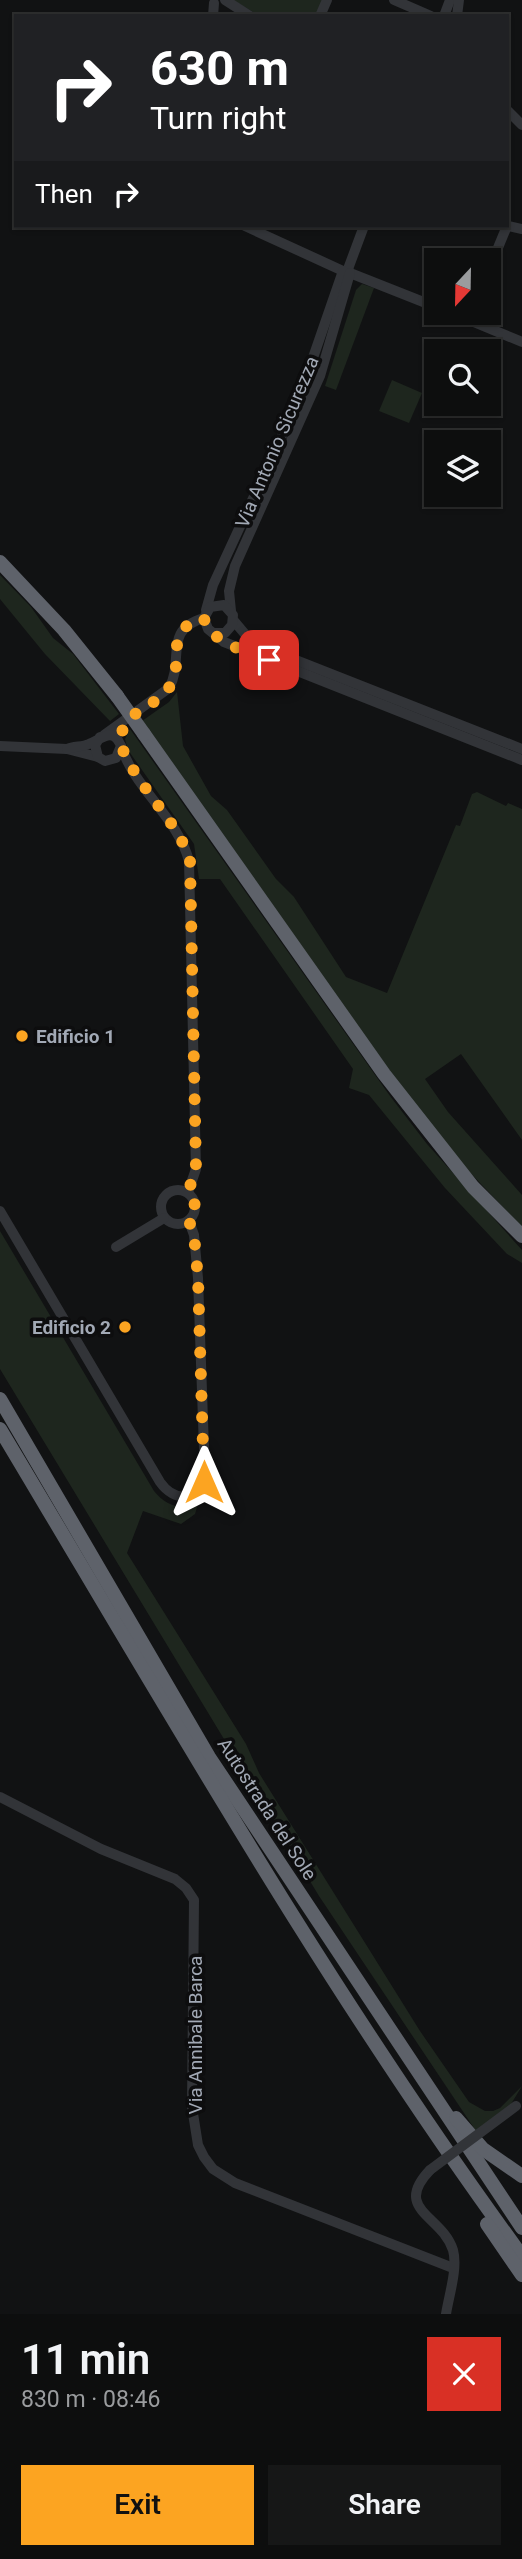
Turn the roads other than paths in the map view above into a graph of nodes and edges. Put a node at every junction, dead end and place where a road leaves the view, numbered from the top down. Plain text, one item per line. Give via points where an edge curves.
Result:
1 (225, 0) edge
2 (394, 0) edge
3 (247, 14) edge
4 (426, 14) edge
5 (509, 112) edge
6 (522, 125) edge
7 (250, 228) edge
8 (363, 228) edge
9 (507, 228) edge
10 (498, 248) edge
11 (347, 271) junction
12 (424, 302) edge
13 (489, 326) edge
14 (522, 342) edge
15 (0, 562) edge
16 (205, 614) junction
17 (232, 616) junction
18 (215, 634) junction
19 (126, 720) junction
20 (102, 736) junction
21 (120, 744) junction
22 (0, 747) edge
23 (66, 749) junction
24 (522, 749) edge
25 (98, 757) junction
26 (522, 760) edge
27 (109, 761) junction
28 (134, 773) junction
29 (188, 1192) junction
30 (0, 1211) edge
31 (164, 1218) junction
32 (189, 1221) junction
33 (522, 1236) edge
34 (116, 1247) dead end
35 (0, 1399) edge
36 (0, 1429) edge
37 (0, 1797) edge
38 (415, 2069) junction
39 (519, 2102) edge
40 (440, 2145) junction
41 (522, 2176) edge
42 (522, 2228) edge
43 (522, 2256) edge
44 (453, 2268) junction
45 (522, 2275) edge
46 (446, 2314) edge

1 - 3 street
2 - 4 street
5 - 6 street
7 - 11 street
8 - 11 street
9 - 10 street
11 - 12 street
11 - 16 street, Via Antonio Sicurezza via 298,401 213,585
11 - 17 street, Via Antonio Sicurezza via 320,376 235,566 229,591
13 - 14 street
15 - 33 highway, bridge via 117,696 384,1074 473,1187
16 - 17 street via 219,604
16 - 18 street via 208,629
16 - 19 street via 179,634 169,688
17 - 18 street via 229,630
17 - 24 street via 260,646
18 - 26 street via 258,656
19 - 20 street
19 - 21 street
20 - 21 street via 113,736
20 - 23 street via 91,744
20 - 25 street via 95,745
21 - 27 street via 119,755
21 - 28 street
22 - 23 street
23 - 25 street
25 - 27 street
27 - 28 street
28 - 29 street via 190,861 196,1169
29 - 31 street via 177,1190 165,1196 161,1206
29 - 32 street via 196,1207
30 - 32 street via 160,1482 170,1494 185,1498 200,1489 205,1477 198,1278
31 - 32 street via 179,1225
31 - 34 street
35 - 38 highway, Autostrada del Sole via 209,1757
36 - 40 highway, Autostrada del Sole via 309,1942
37 - 44 street, Via Annibale Barca via 101,1849 175,1879 194,1900 192,2107 198,2145 213,2169 234,2183
38 - 41 highway via 483,2149
38 - 42 highway, Autostrada del Sole
39 - 44 street, bridge via 416,2184 418,2205 452,2246
40 - 43 highway, Autostrada del Sole
40 - 45 highway
44 - 46 street

